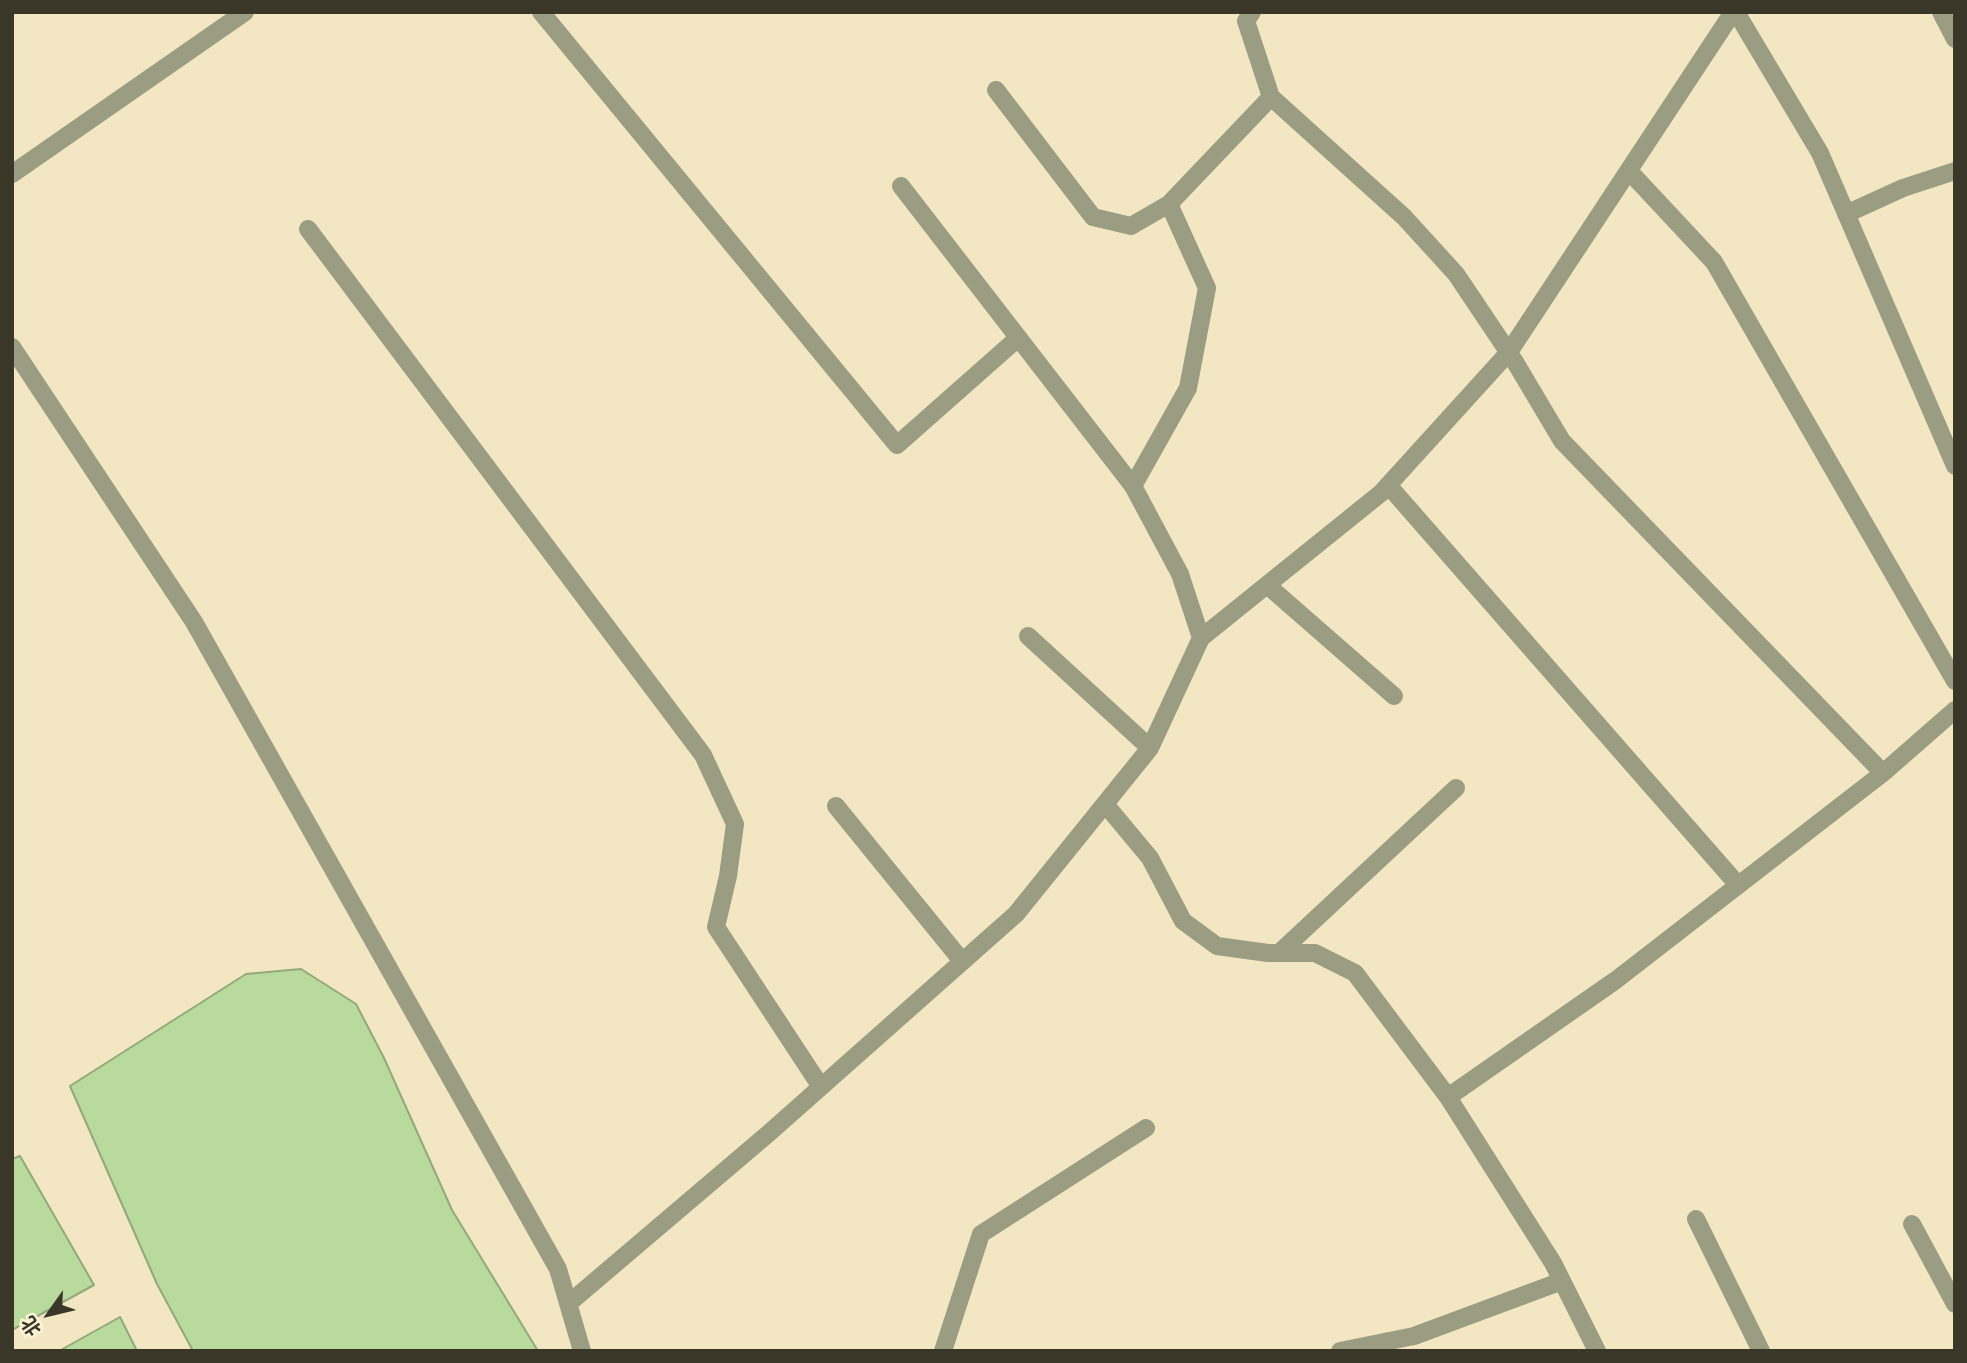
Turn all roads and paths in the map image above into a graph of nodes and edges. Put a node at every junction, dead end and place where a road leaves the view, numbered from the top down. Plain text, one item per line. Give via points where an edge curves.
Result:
1 (245, 12) edge
2 (541, 12) edge
3 (1252, 12) edge
4 (1735, 12) edge
5 (1941, 12) edge
6 (1955, 39) edge
7 (996, 90) dead end
8 (1271, 97) junction
9 (1629, 171) junction
10 (1955, 171) edge
11 (12, 174) edge
12 (901, 186) dead end
13 (1169, 204) junction
14 (1846, 214) junction
15 (308, 229) dead end
16 (1018, 338) junction
17 (12, 346) edge
18 (1508, 352) junction
19 (1955, 466) edge
20 (1388, 485) junction
21 (1133, 486) junction
22 (1267, 585) junction
23 (1028, 635) dead end
24 (1201, 638) junction
25 (1955, 681) edge
26 (1394, 696) dead end
27 (1955, 710) edge
28 (1150, 748) junction
29 (1882, 774) junction
30 (1456, 788) dead end
31 (1105, 804) junction
32 (836, 806) dead end
33 (1738, 885) junction
34 (1279, 953) junction
35 (962, 961) junction
36 (821, 1087) junction
37 (1448, 1097) junction
38 (1146, 1128) dead end
39 (1696, 1219) dead end
40 (1912, 1224) dead end
41 (1562, 1281) junction
42 (568, 1304) junction
43 (1955, 1304) edge
44 (582, 1351) edge
45 (943, 1351) edge
46 (1340, 1351) edge
47 (1597, 1351) edge
48 (1761, 1351) edge

1 - 11 street
2 - 16 street via 897,445
3 - 8 street via 1246,21
4 - 9 street
4 - 14 street via 1820,153
5 - 6 street
7 - 13 street via 1093,217 1131,226
8 - 13 street
8 - 18 street via 1404,217 1456,274
9 - 18 street
9 - 25 street via 1714,262
10 - 14 street
12 - 16 street
13 - 21 street via 1207,288 1188,388
14 - 19 street
15 - 36 street via 704,755 735,824 716,927
16 - 21 street
17 - 42 street via 194,622 558,1269
18 - 20 street
18 - 29 street via 1562,441
20 - 22 street
20 - 33 street
21 - 24 street via 1180,573
22 - 24 street
22 - 26 street
23 - 28 street
24 - 28 street
27 - 29 street
28 - 31 street
29 - 33 street
30 - 34 street
31 - 34 street via 1150,858 1183,920 1217,946
31 - 35 street via 1016,914
32 - 35 street
33 - 37 street via 1616,980
34 - 37 street via 1315,953 1354,973
35 - 36 street
36 - 42 street
37 - 41 street
38 - 45 street via 981,1234
39 - 48 street
40 - 43 street
41 - 46 street via 1414,1336
41 - 47 street
42 - 44 street

